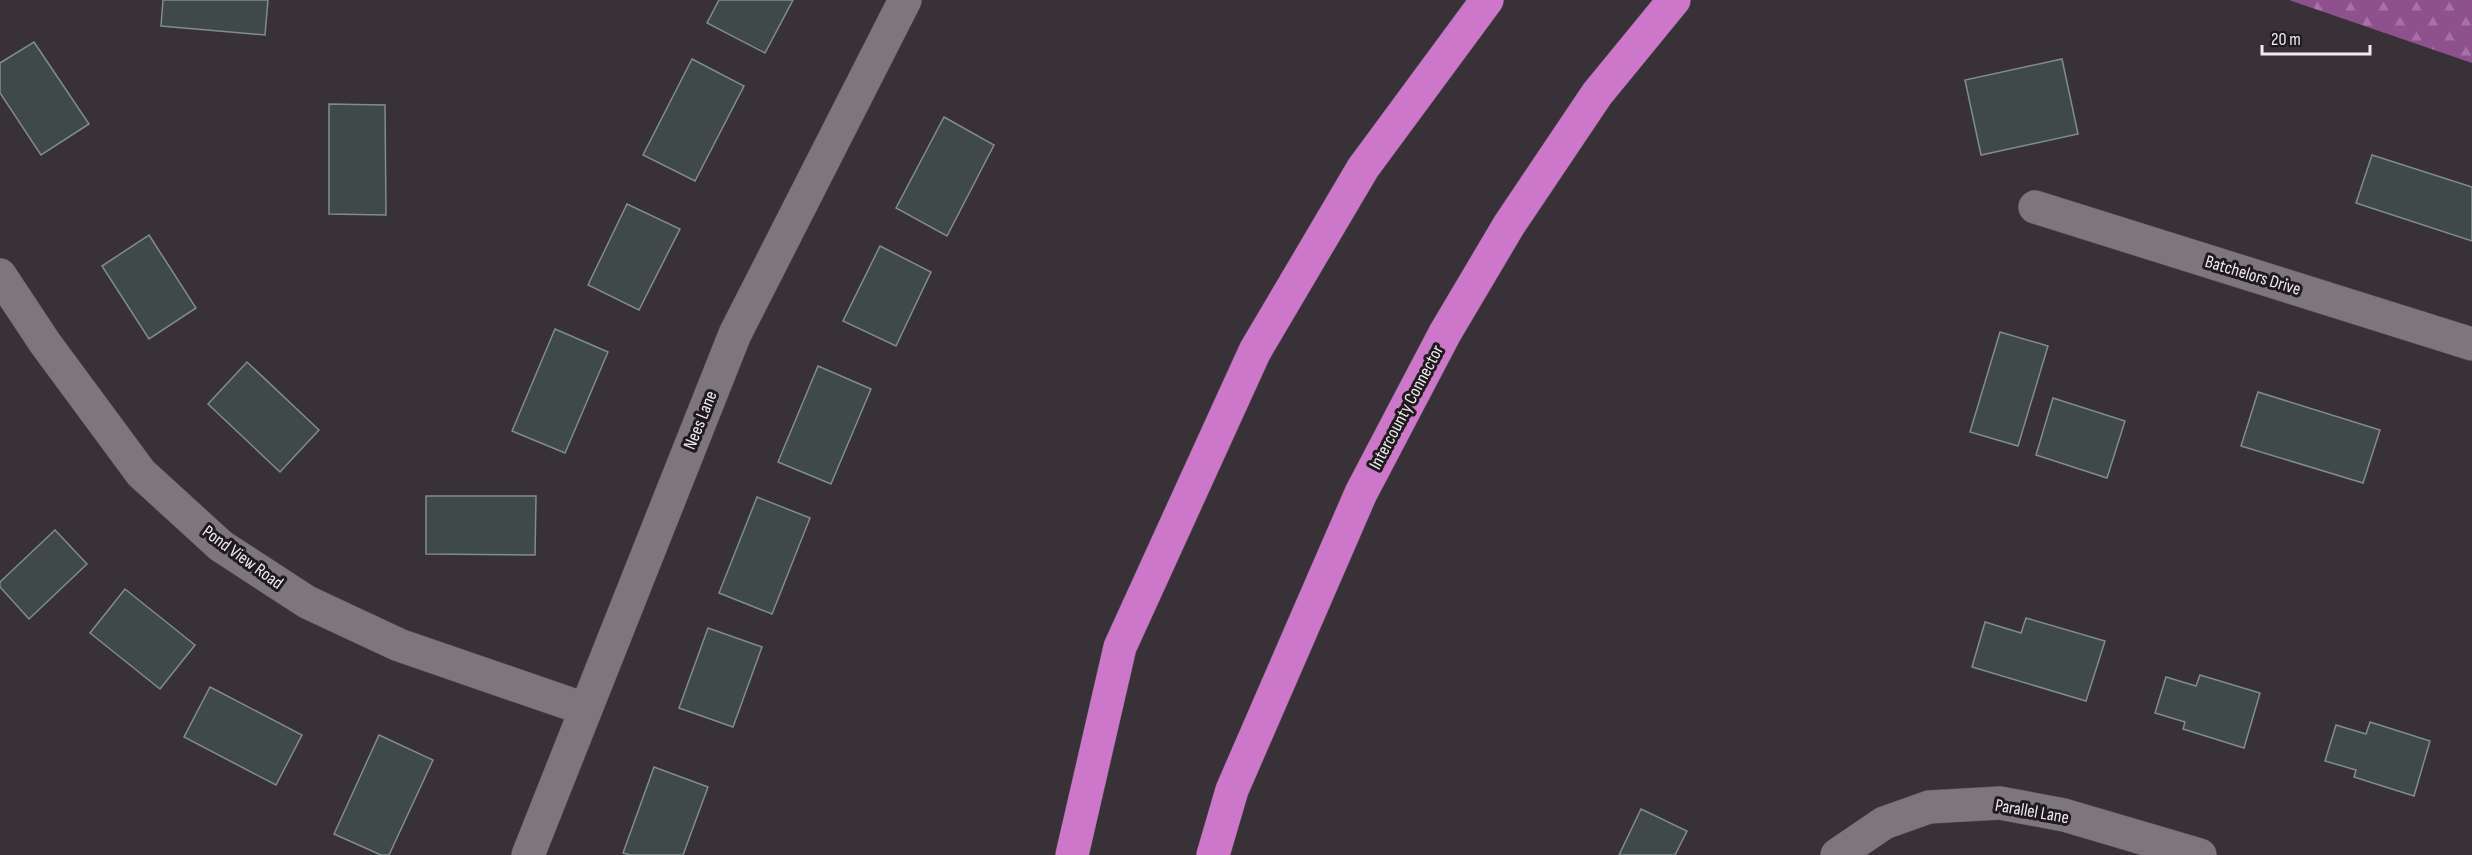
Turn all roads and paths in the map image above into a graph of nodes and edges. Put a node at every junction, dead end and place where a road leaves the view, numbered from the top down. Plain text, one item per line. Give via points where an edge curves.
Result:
1 (905, 0) edge
2 (1487, 0) edge
3 (1674, 0) edge
4 (2035, 207) dead end
5 (0, 275) edge
6 (2472, 344) edge
7 (585, 709) junction
8 (528, 855) edge
9 (1072, 855) edge
10 (1213, 855) edge
11 (1836, 855) edge
12 (2200, 855) edge

1 - 7 street, Nees Lane via 735,334
2 - 9 highway via 1363,168 1255,351 1120,647
3 - 10 highway, Intercounty Connector via 1597,94 1509,225 1445,333 1361,493 1232,790
4 - 6 street, Batchelors Drive
5 - 7 street, Pond View Road via 141,472 221,546 307,602 399,645
7 - 8 street, Nees Lane
11 - 12 street, Parallel Lane via 1884,823 1929,807 2000,803 2064,815

